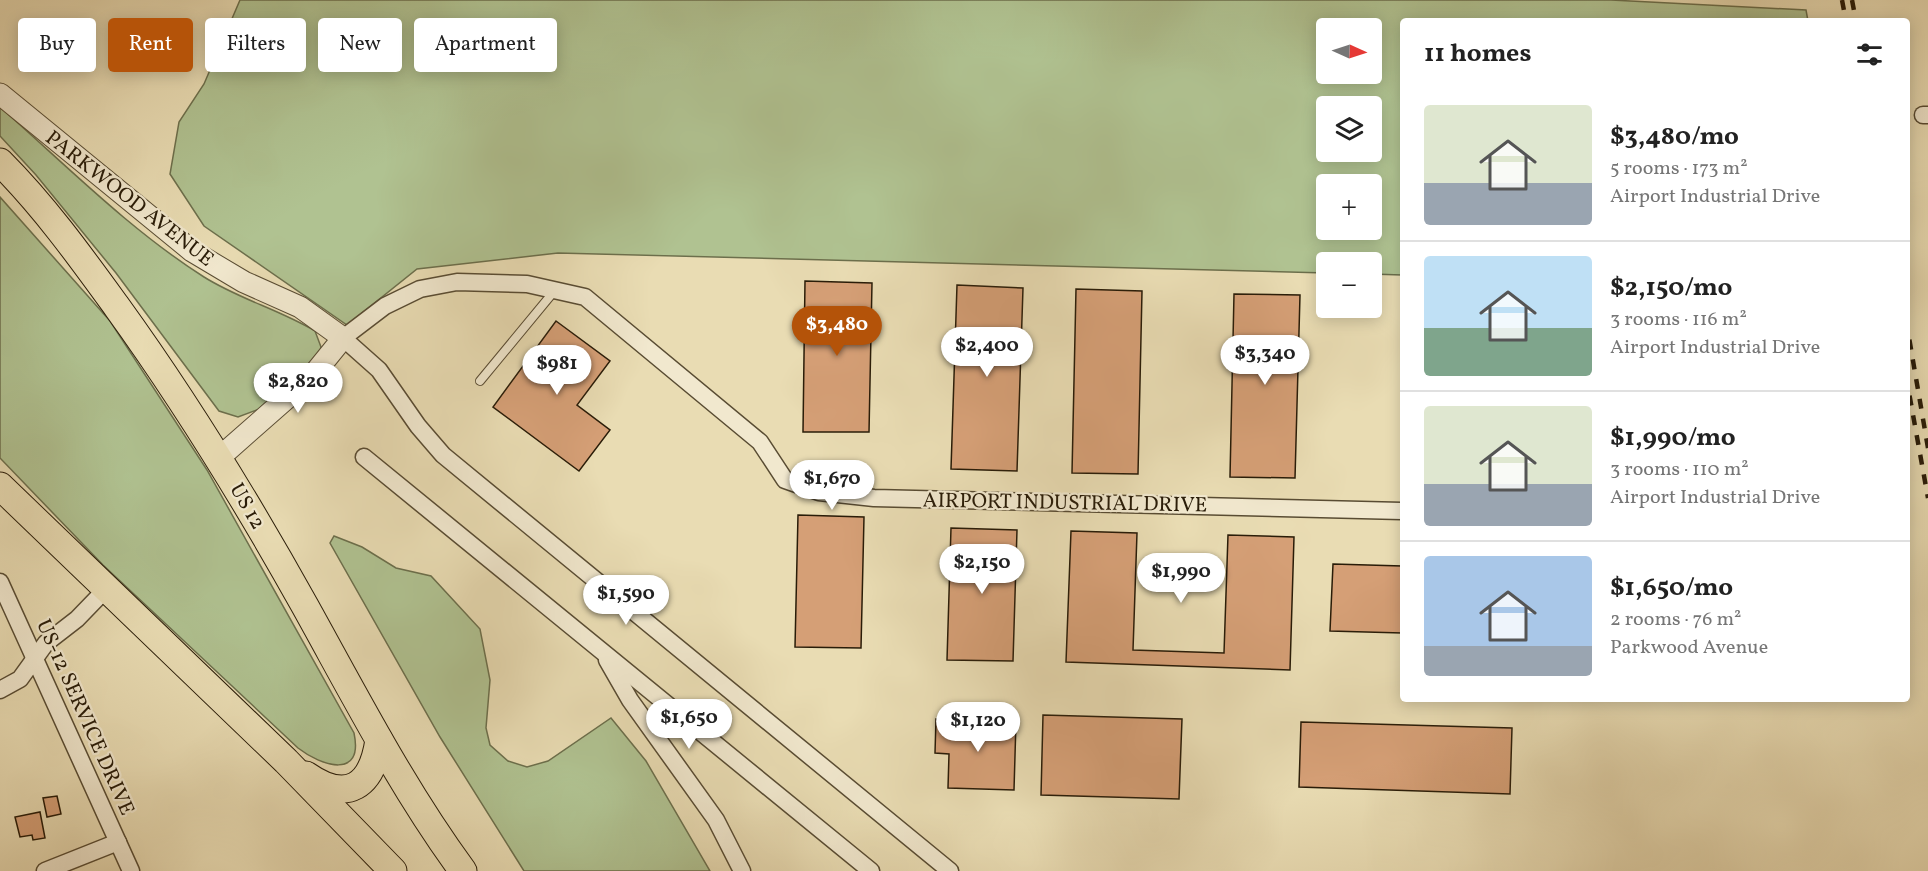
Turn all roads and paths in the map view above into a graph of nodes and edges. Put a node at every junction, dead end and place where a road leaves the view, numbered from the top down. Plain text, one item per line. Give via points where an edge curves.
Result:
1 (0, 94) edge
2 (0, 162) edge
3 (556, 289) junction
4 (343, 338) junction
5 (480, 381) dead end
6 (220, 457) junction
7 (364, 457) dead end
8 (0, 486) edge
9 (1400, 511) edge
10 (0, 582) edge
11 (106, 589) junction
12 (601, 649) junction
13 (36, 661) junction
14 (0, 690) edge
15 (379, 740) junction
16 (286, 761) junction
17 (118, 842) junction
18 (45, 871) edge
19 (131, 871) edge
20 (393, 871) edge
21 (463, 871) edge
22 (742, 871) edge
23 (871, 871) edge
24 (951, 871) edge

1 - 4 street, PARKWOOD AVENUE via 192,251 244,282 300,307
2 - 6 highway, US 12 / US 12 via 79,255
3 - 4 street, AIRPORT INDUSTRIAL DRIVE via 480,281 420,289 385,306
3 - 5 lane
3 - 9 street, AIRPORT INDUSTRIAL DRIVE via 585,297 760,442 785,480 819,492 874,498
4 - 6 street, AIRPORT INDUSTRIAL DRIVE via 313,375
4 - 24 street, PARKWOOD AVENUE via 379,370 443,455
6 - 15 highway, US 12 / US 12
7 - 12 street
8 - 11 highway
10 - 13 street, US-12 SERVICE DRIVE
11 - 13 street via 46,643
11 - 16 highway
12 - 22 street via 630,700 716,820
12 - 23 street
13 - 14 street via 20,679
13 - 17 street, US-12 SERVICE DRIVE
15 - 16 highway via 376,762 354,787 334,789 320,784
15 - 21 highway, US 12 / US 12
16 - 20 highway
17 - 18 street
17 - 19 street, US-12 SERVICE DRIVE

